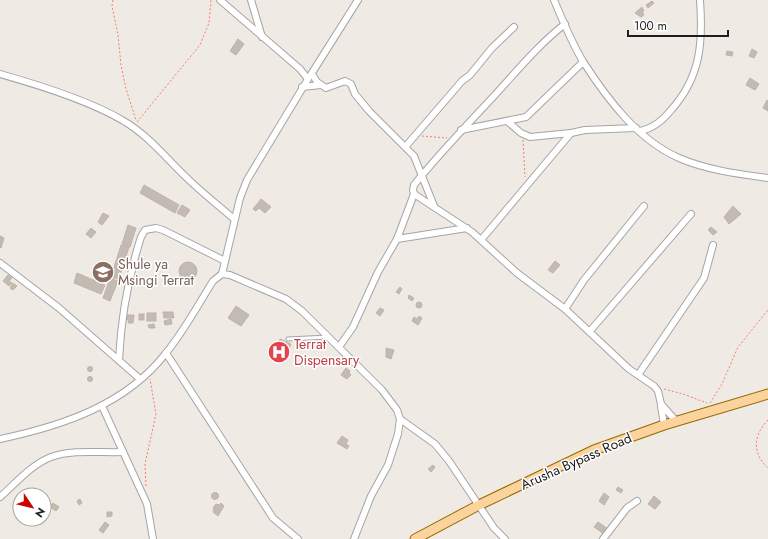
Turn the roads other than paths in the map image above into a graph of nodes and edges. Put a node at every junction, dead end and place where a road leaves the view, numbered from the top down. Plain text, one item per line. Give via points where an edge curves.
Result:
1 (251, 0) edge
2 (358, 0) edge
3 (554, 0) edge
4 (700, 0) edge
5 (223, 1) edge
6 (565, 24) junction
7 (514, 26) dead end
8 (262, 37) junction
9 (583, 62) junction
10 (0, 74) edge
11 (310, 77) junction
12 (321, 86) junction
13 (302, 87) junction
14 (526, 117) junction
15 (507, 121) junction
16 (638, 129) junction
17 (461, 130) junction
18 (521, 132) junction
19 (571, 133) junction
20 (406, 146) junction
21 (422, 175) junction
22 (768, 178) edge
23 (414, 194) junction
24 (434, 206) junction
25 (644, 206) dead end
26 (691, 214) dead end
27 (234, 219) junction
28 (467, 228) junction
29 (397, 239) junction
30 (481, 240) junction
31 (713, 245) dead end
32 (225, 261) junction
33 (0, 263) edge
34 (222, 274) junction
35 (565, 309) junction
36 (590, 331) junction
37 (328, 337) junction
38 (288, 339) dead end
39 (339, 346) junction
40 (166, 353) junction
41 (119, 360) junction
42 (638, 375) junction
43 (140, 379) junction
44 (768, 394) edge
45 (661, 404) junction
46 (102, 406) junction
47 (400, 419) junction
48 (676, 421) junction
49 (664, 425) junction
50 (0, 439) edge
51 (123, 452) junction
52 (0, 497) edge
53 (637, 501) dead end
54 (478, 505) junction
55 (153, 539) edge
56 (298, 539) edge
57 (354, 539) edge
58 (415, 539) edge
59 (505, 539) edge
60 (603, 539) edge

1 - 8 street
2 - 11 street
3 - 6 street
4 - 16 street via 702,26 696,71 692,81 678,103 656,125
5 - 8 street
6 - 9 street
6 - 17 street via 527,59
7 - 20 street
8 - 11 street
9 - 14 street
9 - 16 street via 605,94
10 - 27 street via 31,83 124,121
11 - 12 street
11 - 13 street
12 - 13 street
12 - 20 street via 329,88 346,81 350,82 358,98
13 - 27 street via 247,180
14 - 15 street
14 - 18 street
15 - 17 street
15 - 18 street
16 - 19 street via 585,130
16 - 22 street via 655,143 685,160 705,167
17 - 21 street
18 - 19 street via 530,137
19 - 30 street
20 - 21 street via 414,156
21 - 23 street via 413,188
21 - 24 street
23 - 24 street
23 - 29 street
24 - 28 street
25 - 35 street via 584,280
26 - 36 street
27 - 32 street
28 - 29 street
28 - 30 street
29 - 39 street via 378,272 353,327
30 - 35 street via 517,273
31 - 42 street via 704,278
32 - 34 street
32 - 41 street via 163,230 145,230 126,287 120,325
33 - 41 street via 59,308
34 - 37 street via 286,299 315,322
34 - 40 street via 213,281
35 - 36 street
36 - 42 street
37 - 38 lane
37 - 39 street
39 - 47 street via 391,400
40 - 43 street
40 - 56 street via 273,518
41 - 43 street
42 - 45 street via 654,386
43 - 46 street
44 - 48 main road, Arusha Bypass Road
45 - 48 street
45 - 49 street
46 - 50 street via 60,425
46 - 51 street
47 - 54 street via 435,444
47 - 57 street via 388,465 370,496
48 - 49 main road, Arusha Bypass Road
49 - 54 main road, Arusha Bypass Road via 594,450
51 - 52 street via 65,454 51,457 36,466
51 - 55 street via 147,504
53 - 60 street via 627,508
54 - 58 main road, Arusha Bypass Road
54 - 59 street

